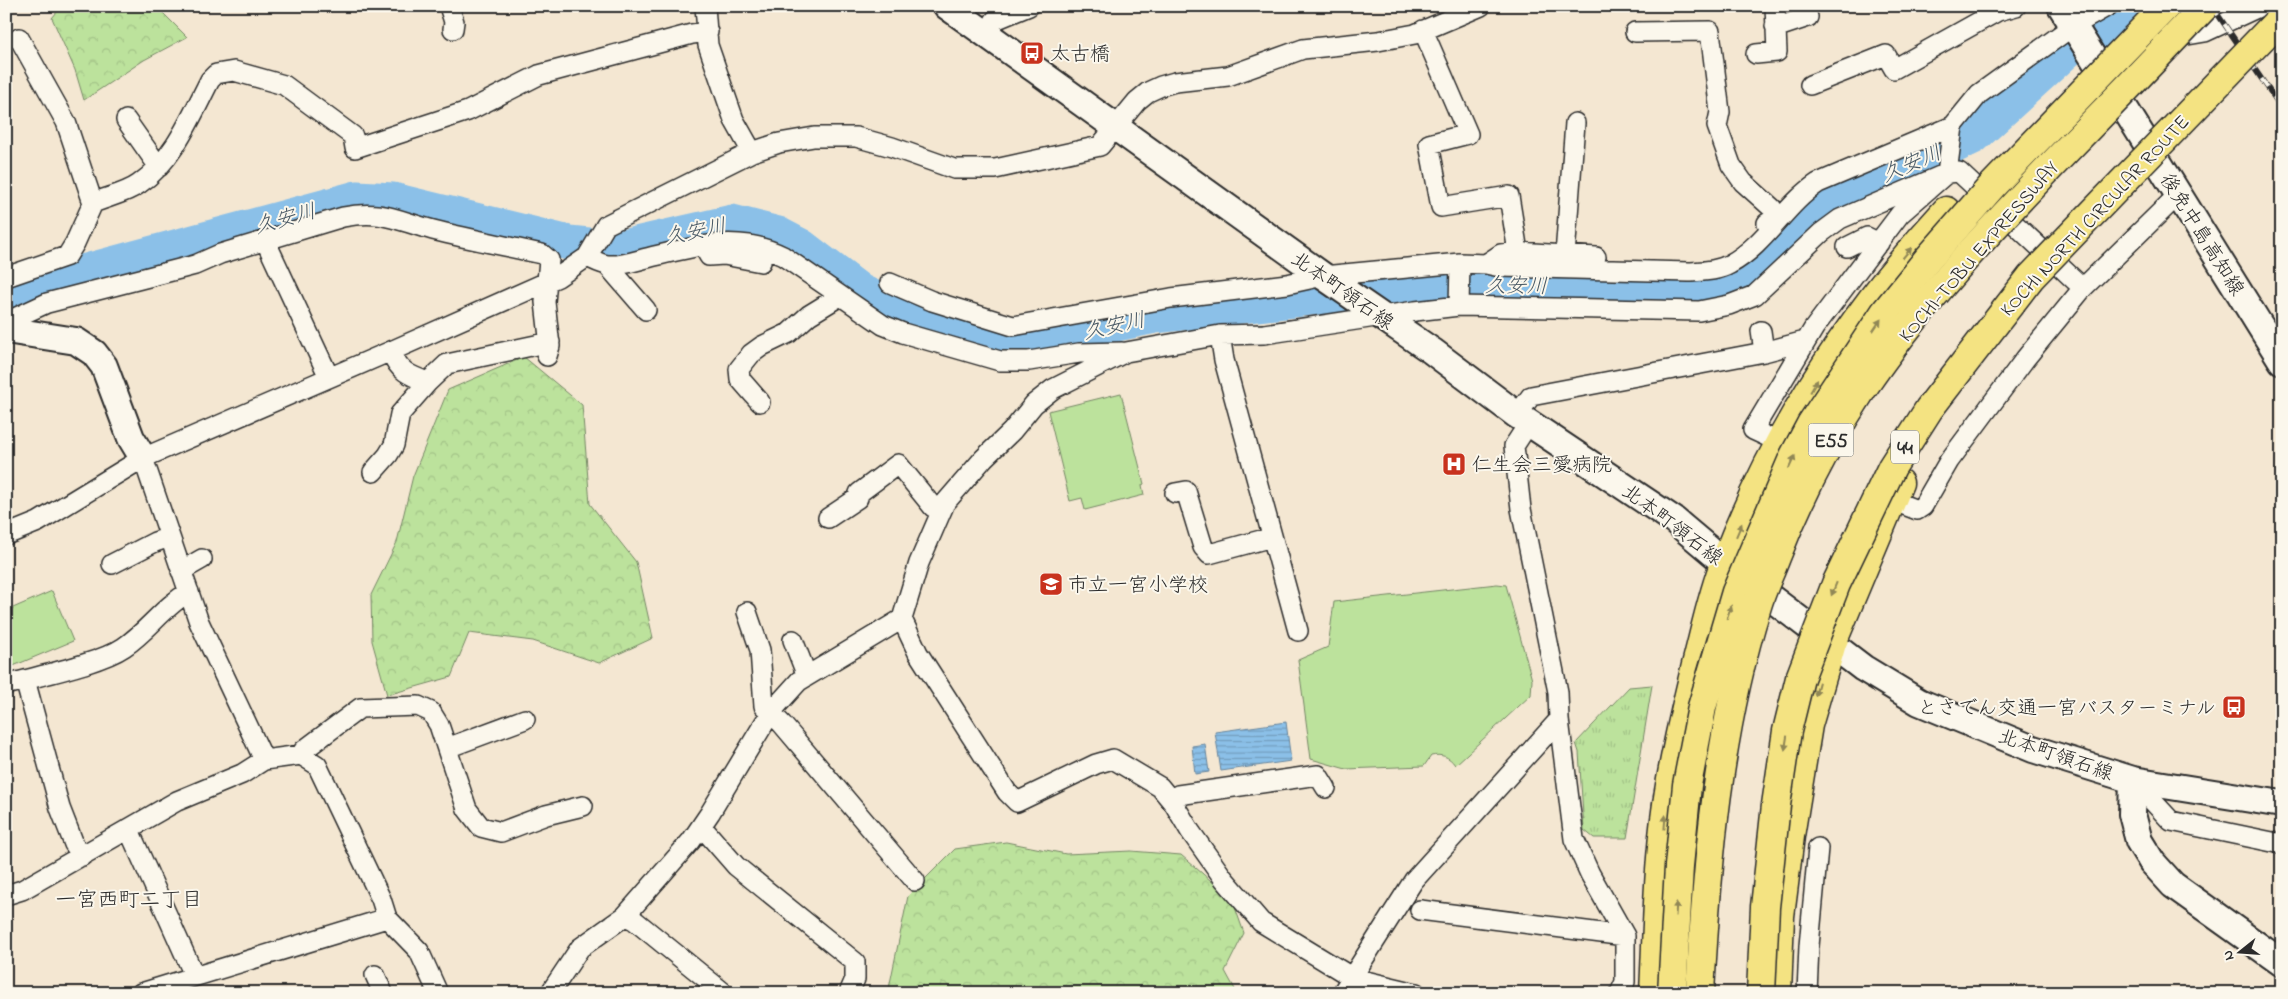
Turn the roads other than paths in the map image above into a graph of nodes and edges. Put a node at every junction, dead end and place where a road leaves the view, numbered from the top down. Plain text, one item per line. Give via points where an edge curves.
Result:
1 (449, 6) edge
2 (705, 6) edge
3 (947, 6) edge
4 (1029, 6) edge
5 (1481, 6) edge
6 (1775, 6) edge
7 (2108, 6) edge
8 (2142, 6) edge
9 (2166, 6) edge
10 (2205, 6) edge
11 (2261, 6) edge
12 (2003, 8) edge
13 (1808, 17) dead end
14 (2282, 17) edge
15 (1776, 26) junction
16 (2075, 29) edge
17 (453, 30) dead end
18 (1423, 30) junction
19 (708, 32) junction
20 (1635, 32) dead end
21 (986, 34) junction
22 (2282, 36) edge
23 (19, 38) dead end
24 (1756, 54) dead end
25 (2108, 83) junction
26 (1810, 85) dead end
27 (126, 120) dead end
28 (1575, 123) dead end
29 (1116, 128) junction
30 (1953, 130) junction
31 (752, 152) junction
32 (159, 167) junction
33 (1948, 170) junction
34 (2179, 194) junction
35 (93, 203) junction
36 (1997, 206) junction
37 (1778, 219) junction
38 (265, 240) junction
39 (1878, 243) junction
40 (704, 245) junction
41 (1847, 247) dead end
42 (1518, 252) junction
43 (1564, 255) junction
44 (588, 257) junction
45 (761, 262) dead end
46 (1460, 263) junction
47 (1486, 264) junction
48 (608, 266) junction
49 (1323, 276) junction
50 (6, 277) edge
51 (547, 281) junction
52 (890, 284) dead end
53 (2083, 288) junction
54 (840, 296) junction
55 (1459, 306) junction
56 (646, 310) dead end
57 (1376, 312) junction
58 (6, 322) edge
59 (6, 330) edge
60 (1761, 331) dead end
61 (1220, 335) junction
62 (1805, 342) junction
63 (391, 351) junction
64 (1126, 352) junction
65 (1764, 352) junction
66 (2282, 361) edge
67 (329, 377) junction
68 (428, 382) junction
69 (760, 402) dead end
70 (400, 414) junction
71 (1523, 419) junction
72 (383, 420) dead end
73 (1781, 443) junction
74 (143, 458) junction
75 (373, 472) dead end
76 (1174, 493) dead end
77 (1890, 500) junction
78 (941, 511) junction
79 (828, 518) dead end
80 (6, 535) edge
81 (170, 537) junction
82 (1272, 537) junction
83 (202, 559) dead end
84 (1724, 563) junction
85 (112, 564) dead end
86 (181, 571) junction
87 (189, 592) junction
88 (747, 612) dead end
89 (902, 619) junction
90 (1298, 631) dead end
91 (793, 640) dead end
92 (1832, 643) junction
93 (807, 676) junction
94 (25, 680) junction
95 (6, 685) edge
96 (771, 712) junction
97 (525, 719) dead end
98 (1559, 720) junction
99 (447, 748) junction
100 (301, 755) junction
101 (264, 760) junction
102 (2133, 780) junction
103 (1326, 788) dead end
104 (1170, 799) junction
105 (2282, 804) edge
106 (583, 806) dead end
107 (702, 827) junction
108 (129, 830) junction
109 (2282, 844) edge
110 (1818, 848) dead end
111 (82, 856) junction
112 (915, 882) dead end
113 (6, 895) edge
114 (1420, 910) dead end
115 (625, 916) junction
116 (387, 918) junction
117 (1625, 936) junction
118 (2282, 963) edge
119 (194, 975) junction
120 (375, 975) dead end
121 (1347, 986) edge
122 (141, 993) edge
123 (383, 993) edge
124 (438, 993) edge
125 (551, 993) edge
126 (724, 993) edge
127 (849, 993) edge
128 (1416, 993) edge
129 (1620, 993) edge
130 (1654, 993) edge
131 (1672, 993) edge
132 (1700, 993) edge
133 (1761, 993) edge
134 (1777, 993) edge
135 (1806, 993) edge

1 - 17 street
2 - 19 street
3 - 21 main road, 北本町領石線
4 - 21 street via 995,20
5 - 18 street
6 - 15 street
7 - 16 street
73 -> 8 main road via 1826,365 1907,253
131 -> 9 main road, bridge via 1685,803 1702,707 1736,592 1794,456 1811,424 1885,312 1927,260 1993,185
10 - 132 main road, KOCHI-TOBU EXPRESSWAY / E55, bridge via 2023,196 1936,293 1863,389 1820,458 1787,528 1757,604 1736,683 1719,765 1709,853
11 - 25 street via 2205,32 2164,39 2146,47 2120,67
12 - 26 street via 1897,76 1886,54
13 - 15 street
14 -> 133 main road, KOCHI NORTH CIRCULAR ROUTE / 44, bridge via 2031,278 1929,408 1892,467 1836,584 1800,678 1787,731 1776,805 1765,907
15 - 24 street via 1776,52
16 - 25 main road, 後免中島高知線
16 - 30 street via 1979,94
18 - 29 street via 1378,41 1302,49 1228,76 1161,86 1137,101
18 - 42 street via 1468,134 1429,144 1441,208 1509,196
19 - 31 street via 708,45 734,120
19 - 32 street via 539,75 468,110 355,148 353,136 284,85 234,70 216,74
20 - 37 street via 1710,31 1720,112 1717,126 1731,165 1743,182 1772,208
21 - 29 main road, 北本町領石線
22 - 77 main road, 44 via 2040,288 1959,387
23 - 35 street via 66,122
25 - 34 main road, 後免中島高知線
25 - 36 street
27 - 32 street
28 - 43 street
29 - 31 street via 1100,146 985,170 954,169 856,137 814,137
29 - 49 main road, 北本町領石線
30 - 33 street
30 - 37 street via 1818,183
31 - 44 street via 606,226
32 - 35 street via 138,185
33 - 36 street via 1959,172
33 - 39 street via 1900,214
33 - 55 street via 1840,219 1755,295 1729,305 1699,311
34 - 53 street
34 - 66 main road, 後免中島高知線
35 - 50 street via 67,256
36 - 53 street
37 - 43 street via 1761,225 1738,246 1716,258 1694,261
37 - 47 street via 1744,254 1730,264 1709,270 1500,267
38 - 51 street via 343,217 361,213 380,214 542,254 549,260
38 - 58 street via 195,265 46,303
38 - 67 street
39 - 41 street via 1867,237
39 - 62 street
40 - 45 street via 709,256 724,255
40 - 48 street
40 - 54 street via 727,242 771,250
42 - 43 street
42 - 47 street via 1501,254
44 - 48 street
44 - 51 street
46 - 47 street
46 - 49 street
46 - 55 street
48 - 56 street
49 - 52 street via 1013,326 932,302
49 - 57 main road, 北本町領石線
51 - 63 street
51 - 68 street via 545,302 549,349 447,364
53 - 77 street via 2025,359 1949,462 1922,506 1917,510
54 - 64 street via 877,321 903,333 1000,361
54 - 69 street via 809,315 789,333 762,346 739,369 740,379
55 - 57 street
57 - 61 street via 1264,334
57 - 71 main road, 北本町領石線
59 - 74 main road via 76,341 94,353 104,366
60 - 65 street
61 - 64 street
61 - 82 street
62 - 65 street
62 - 73 street via 1753,430
63 - 67 street
63 - 68 street via 395,364
64 - 78 street via 1053,390 1034,404 951,495
65 - 71 street via 1531,396
67 - 74 street
68 - 70 street
70 - 72 street
70 - 75 street via 394,445
71 - 84 main road, 北本町領石線 via 1674,520
71 - 98 street via 1514,446 1521,509 1558,692
84 -> 73 main road via 1750,502
74 - 80 street via 38,522
74 - 81 street
76 - 82 street via 1186,491 1203,547 1209,554
77 - 92 main road, 44
78 - 79 street via 933,507 898,464
78 - 89 street via 919,563
81 - 85 street
81 - 86 street
82 - 90 street
83 - 86 street
84 - 92 main road, 北本町領石線
130 -> 84 main road via 1667,805 1684,715
86 - 87 street
87 - 94 street via 178,598 122,649
87 - 101 street via 199,622
88 - 96 street via 760,650 764,706
89 - 93 street
89 - 104 street via 918,653 1007,792 1017,802 1113,759 1160,786
91 - 93 street
92 - 102 main road, 北本町領石線 via 1863,668 1919,702 2033,749
92 -> 134 main road via 1818,684 1802,756 1780,916
93 - 96 street
94 - 95 street
94 - 111 street via 60,808
96 - 107 street
96 - 112 street
97 - 99 street
98 - 117 street via 1574,839
98 - 121 street via 1414,880
99 - 100 street via 436,718 424,708 379,707 360,708
99 - 106 street via 467,809 481,827 501,832 546,815
100 - 101 street
100 - 116 street via 317,765 366,866
101 - 108 street via 242,774 177,801
102 - 105 main road, 北本町領石線
102 - 109 street via 2171,822
102 - 118 main road via 2132,814 2139,841 2152,862 2173,885
103 - 104 street via 1318,775 1178,795
104 - 121 street via 1224,879 1261,922
107 - 115 street
107 - 127 street via 736,866 855,962 855,979
108 - 111 street
108 - 119 street
110 - 135 street
111 - 113 street via 22,890
114 - 117 street
115 - 125 street via 580,948
115 - 126 street
116 - 119 street
116 - 124 street via 419,951
117 - 129 street via 1625,982
119 - 122 street
120 - 123 street
121 - 128 street

